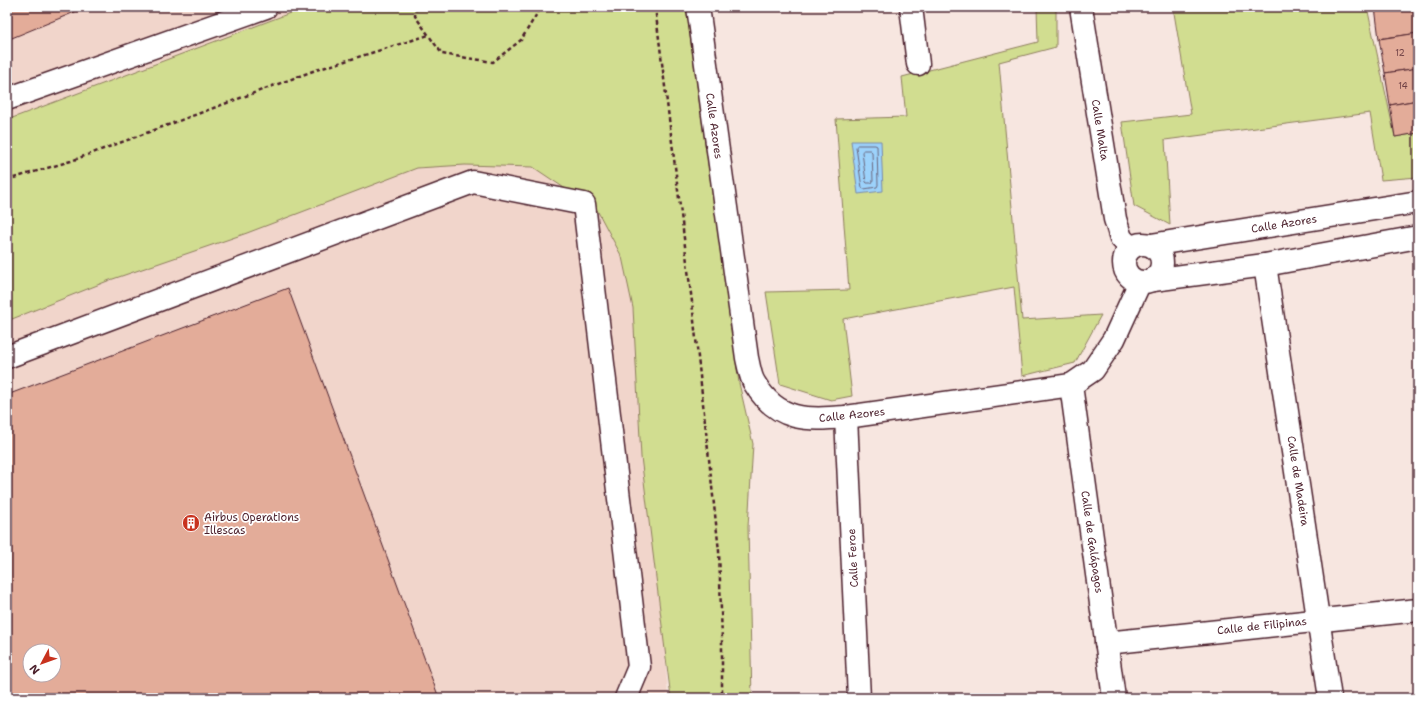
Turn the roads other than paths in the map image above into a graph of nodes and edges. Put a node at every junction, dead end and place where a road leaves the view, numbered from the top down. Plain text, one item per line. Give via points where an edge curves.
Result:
1 (266, 7) edge
2 (698, 7) edge
3 (911, 7) edge
4 (1081, 7) edge
5 (918, 64) dead end
6 (7, 99) edge
7 (1418, 202) edge
8 (1418, 237) edge
9 (1141, 246) junction
10 (1265, 265) junction
11 (1146, 281) junction
12 (7, 357) edge
13 (1071, 385) junction
14 (846, 417) junction
15 (1418, 610) edge
16 (1318, 620) junction
17 (1106, 642) junction
18 (626, 698) edge
19 (859, 698) edge
20 (1114, 698) edge
21 (1330, 698) edge

1 - 6 street
2 - 14 street, Calle Azores via 747,358 754,384 770,404 792,416 816,420
3 - 5 street
4 - 9 street, Calle Malta via 1115,219 1121,238
7 - 9 street, Calle Azores
8 - 10 street
9 - 11 street via 1156,248 1162,259 1161,271
9 - 11 street via 1127,252 1124,264 1129,276
10 - 11 street
10 - 16 street, Calle de Madeira
11 - 13 street, Calle Azores via 1114,339 1093,370
12 - 18 street via 473,182 584,204 639,667
13 - 14 street, Calle Azores
13 - 17 street, Calle de Galápagos
14 - 19 street, Calle Feroe
15 - 16 street, Calle de Filipinas
16 - 17 street, Calle de Filipinas
16 - 21 street, Calle de Madeira
17 - 20 street, Calle de Galápagos

